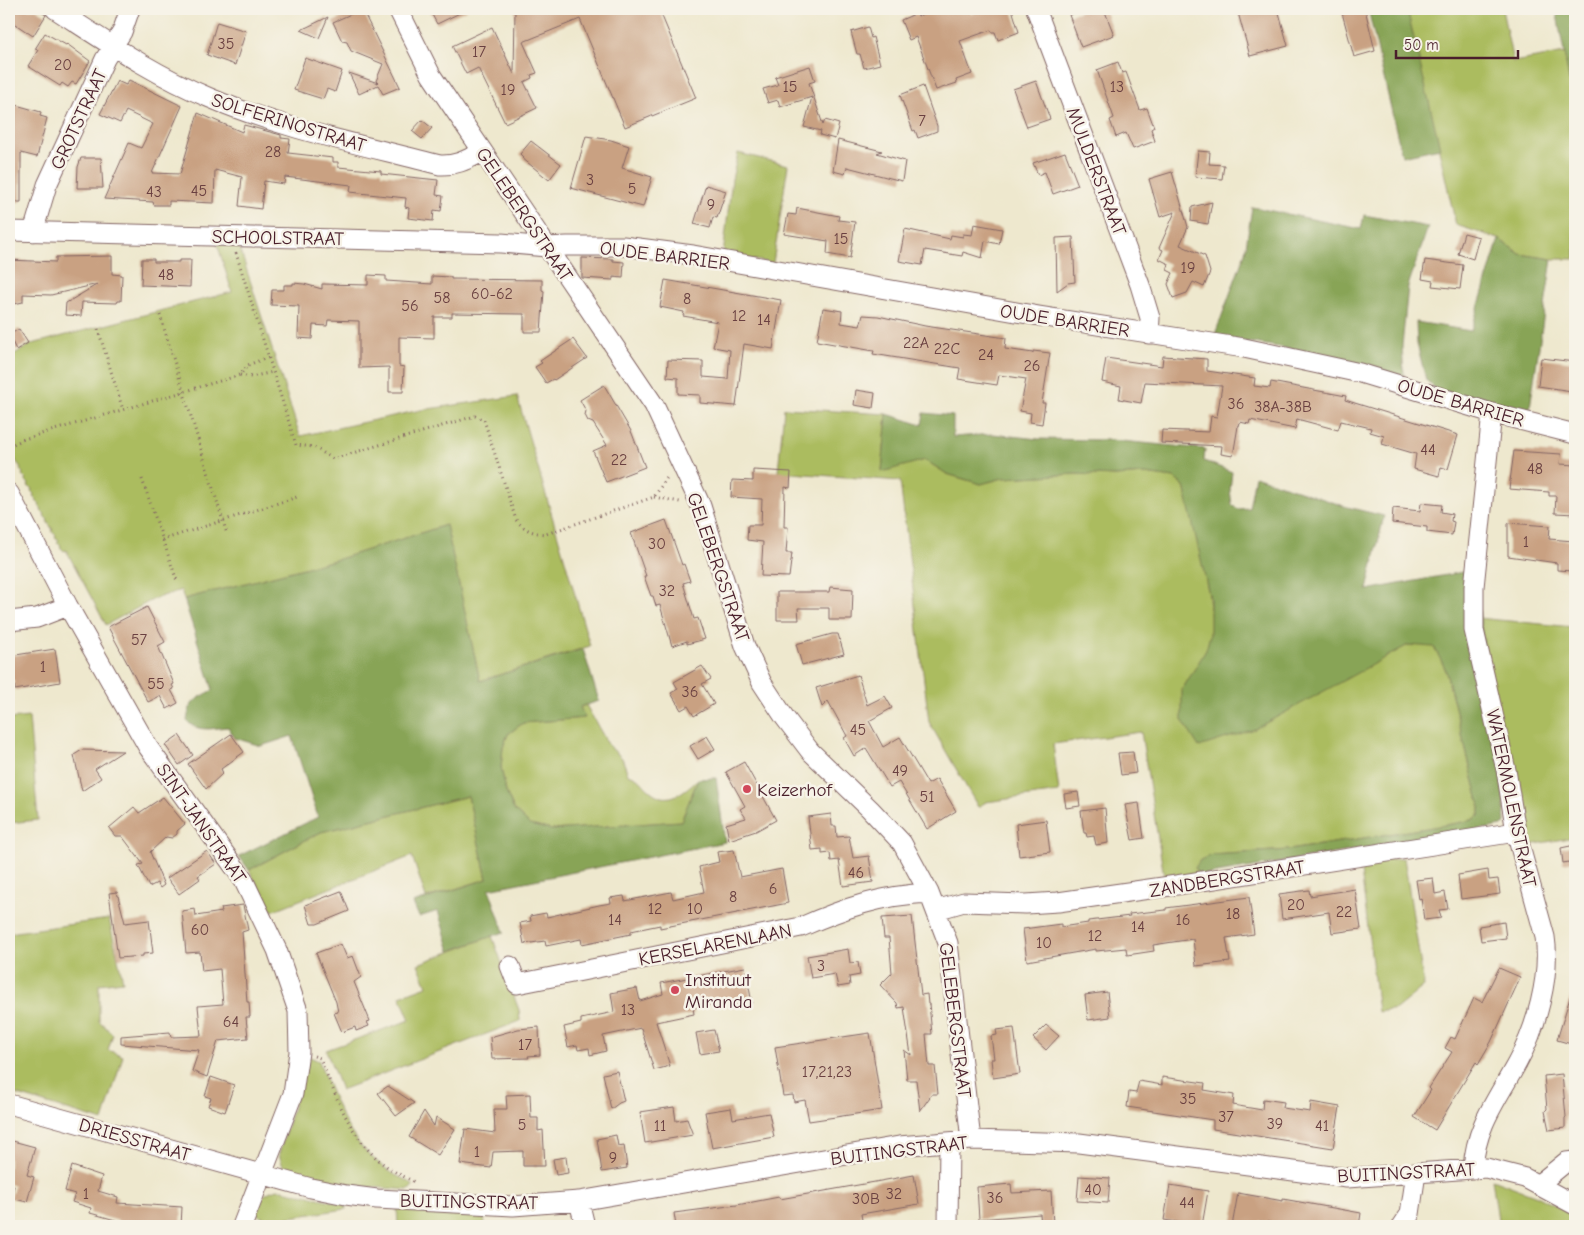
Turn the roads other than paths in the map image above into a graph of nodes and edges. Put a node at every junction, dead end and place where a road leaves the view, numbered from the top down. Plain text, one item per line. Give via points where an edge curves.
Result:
1 (55, 9) edge
2 (130, 9) edge
3 (398, 9) edge
4 (1036, 9) edge
5 (114, 46) junction
6 (482, 152) junction
7 (9, 231) edge
8 (33, 232) junction
9 (547, 247) junction
10 (1149, 334) junction
11 (1492, 413) junction
12 (1575, 434) edge
13 (9, 493) edge
14 (68, 606) junction
15 (9, 621) edge
16 (1516, 832) junction
17 (933, 901) junction
18 (510, 966) dead end
19 (9, 1104) edge
20 (970, 1140) junction
21 (949, 1143) junction
22 (1575, 1161) edge
23 (1473, 1168) junction
24 (1416, 1173) junction
25 (261, 1175) junction
26 (1539, 1184) junction
27 (579, 1201) junction
28 (1575, 1205) edge
29 (242, 1226) edge
30 (585, 1226) edge
31 (948, 1226) edge
32 (1402, 1226) edge

1 - 5 street, SOLFERINOSTRAAT
2 - 5 street, GROTSTRAAT
3 - 6 street, GELEBERGSTRAAT via 431,75
4 - 10 street, MULDERSTRAAT via 1140,285 1150,318
5 - 6 street, SOLFERINOSTRAAT via 209,98 286,124 440,165 450,166
5 - 8 street, GROTSTRAAT via 50,178
6 - 9 street, GELEBERGSTRAAT
7 - 8 street, SCHOOLSTRAAT
8 - 9 street, SCHOOLSTRAAT
9 - 10 street, OUDE BARRIER via 623,246 693,255
9 - 17 street, GELEBERGSTRAAT via 654,405 701,506 745,646 762,682 810,751 902,843
10 - 11 street, OUDE BARRIER via 1244,348 1360,373
11 - 12 street, OUDE BARRIER
11 - 16 street, WATERMOLENSTRAAT via 1474,587 1474,630 1506,770
13 - 14 street, SINT-JANSTRAAT
14 - 15 street via 37,618
14 - 25 street, SINT-JANSTRAAT via 148,747 243,880 277,950 298,1011 299,1052 293,1094
16 - 17 street, ZANDBERGSTRAAT via 1058,902
16 - 23 street, WATERMOLENSTRAAT via 1545,937 1547,962 1531,1030 1517,1064 1486,1118 1476,1143
17 - 18 street, KERSELARENLAAN via 906,894 872,900 801,927 517,984
17 - 20 street, GELEBERGSTRAAT via 948,943
19 - 25 street, DRIESSTRAAT
20 - 21 street, BUITINGSTRAAT
20 - 24 street, BUITINGSTRAAT via 1078,1143 1347,1178
21 - 27 street, BUITINGSTRAAT via 899,1146
21 - 31 street
22 - 26 street via 1566,1162
23 - 24 street, BUITINGSTRAAT
23 - 26 street, BUITINGSTRAAT via 1510,1173
24 - 32 street via 1410,1214
25 - 27 street, BUITINGSTRAAT via 346,1195 513,1206
25 - 29 street, SINT-JANSTRAAT
26 - 28 street, BUITINGSTRAAT
27 - 30 street

